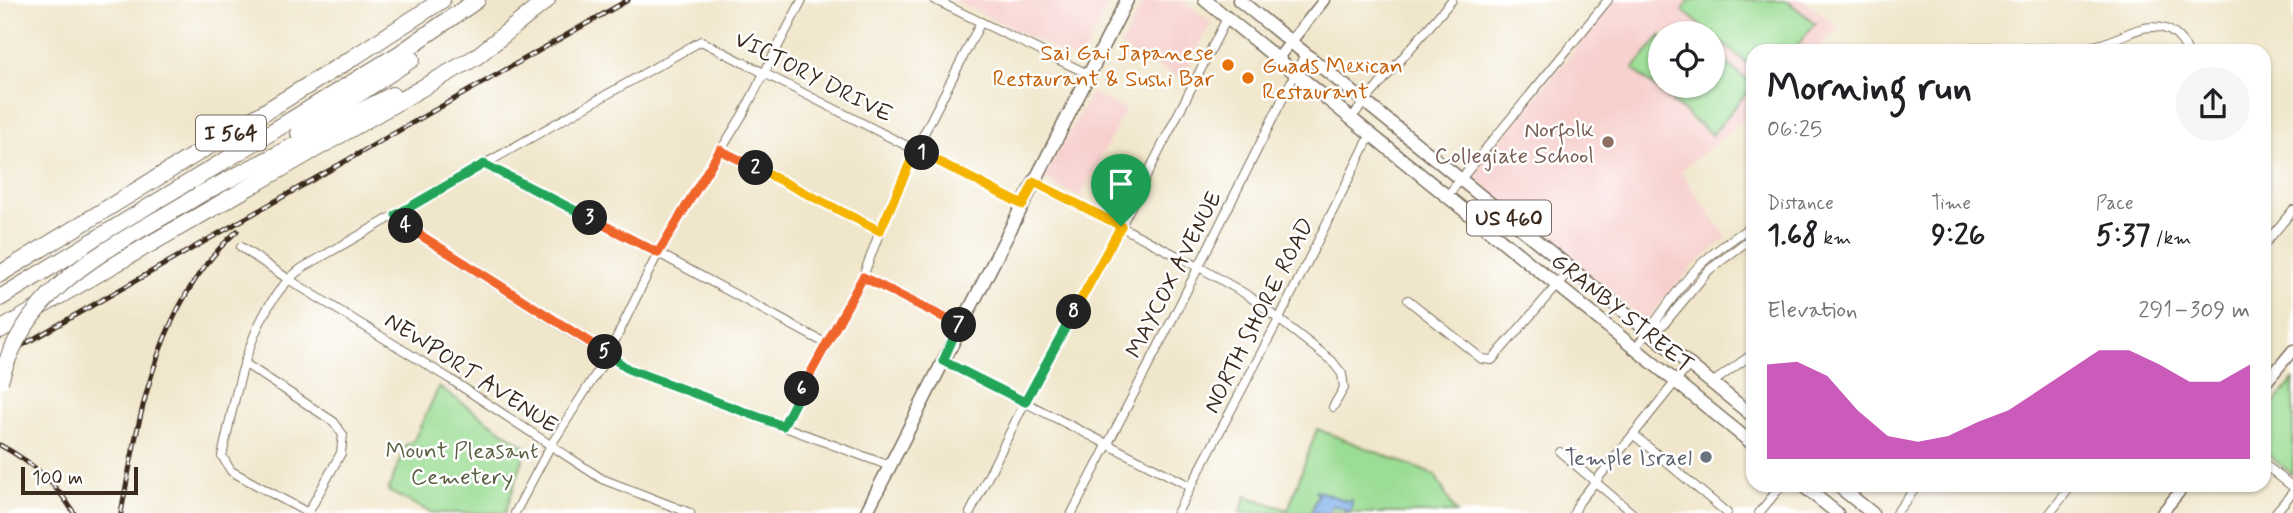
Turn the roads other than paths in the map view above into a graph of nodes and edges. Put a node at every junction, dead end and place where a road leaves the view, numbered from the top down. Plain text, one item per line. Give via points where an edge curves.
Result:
1 (442, 0) edge
2 (477, 0) edge
3 (489, 0) edge
4 (802, 0) edge
5 (935, 0) edge
6 (1127, 0) edge
7 (1205, 0) edge
8 (1239, 0) edge
9 (1324, 0) edge
10 (1452, 0) edge
11 (1608, 0) edge
12 (543, 2) edge
13 (1227, 18) junction
14 (981, 22) junction
15 (507, 32) junction
16 (1292, 41) junction
17 (2101, 44) edge
18 (2183, 44) edge
19 (1306, 52) junction
20 (1278, 58) junction
21 (765, 73) junction
22 (1296, 73) junction
23 (1088, 74) junction
24 (1366, 101) junction
25 (1351, 118) junction
26 (1371, 134) junction
27 (916, 149) junction
28 (720, 150) junction
29 (484, 164) junction
30 (1461, 179) junction
31 (1034, 182) junction
32 (214, 186) junction
33 (1447, 196) junction
34 (1023, 205) junction
35 (2293, 210) edge
36 (396, 215) junction
37 (1121, 226) junction
38 (1746, 230) edge
39 (880, 231) junction
40 (2271, 237) edge
41 (1746, 242) edge
42 (241, 247) dead end
43 (658, 253) junction
44 (1199, 267) junction
45 (1571, 269) junction
46 (0, 272) edge
47 (863, 277) junction
48 (288, 279) junction
49 (1556, 285) junction
50 (0, 298) edge
51 (1408, 300) dead end
52 (1279, 319) junction
53 (961, 326) junction
54 (0, 330) edge
55 (1649, 332) junction
56 (827, 344) junction
57 (1634, 349) junction
58 (2293, 349) edge
59 (608, 355) junction
60 (1746, 359) edge
61 (943, 361) junction
62 (244, 363) junction
63 (1689, 365) junction
64 (2271, 376) edge
65 (0, 381) edge
66 (1676, 382) junction
67 (1712, 383) junction
68 (1025, 402) junction
69 (1333, 407) dead end
70 (1746, 411) edge
71 (783, 426) junction
72 (1634, 435) junction
73 (1746, 439) edge
74 (1108, 444) junction
75 (551, 446) junction
76 (1560, 452) dead end
77 (890, 466) junction
78 (2271, 470) edge
79 (1595, 482) junction
80 (1190, 486) junction
81 (2293, 489) edge
82 (1776, 492) edge
83 (1811, 492) edge
84 (1846, 492) edge
85 (1912, 492) edge
86 (2066, 492) edge
87 (2179, 492) edge
88 (308, 513) edge
89 (515, 513) edge
90 (690, 513) edge
91 (866, 513) edge
92 (970, 513) edge
93 (1072, 513) edge
94 (1177, 513) edge
95 (1574, 513) edge
96 (1632, 513) edge
97 (1727, 513) edge
98 (1759, 513) edge
99 (1837, 513) edge
100 (1872, 513) edge
101 (1896, 513) edge
102 (2050, 513) edge
103 (2162, 513) edge
104 (2275, 513) edge

1 - 46 highway, I 564
2 - 50 highway via 399,54
3 - 32 highway via 419,54
4 - 21 street
5 - 14 street
6 - 23 main road
7 - 13 main road, GRANBY STREET / US 460
8 - 16 main road, GRANBY STREET / US 460
9 - 16 street
10 - 24 street
11 - 30 street
12 - 15 highway
13 - 20 main road, GRANBY STREET / US 460
13 - 37 street
14 - 23 street
14 - 27 street
15 - 32 highway via 439,74
15 - 54 highway via 476,57 389,109
16 - 19 main road, GRANBY STREET / US 460
16 - 20 street
17 - 18 street via 2152,26 2174,33
19 - 22 street, MAYCOX AVENUE
19 - 24 main road, GRANBY STREET / US 460
20 - 22 main road, GRANBY STREET / US 460
21 - 27 street, VICTORY DRIVE
21 - 28 street
21 - 29 street, VICTORY DRIVE via 701,41
22 - 25 main road, GRANBY STREET / US 460
22 - 44 street, MAYCOX AVENUE
23 - 31 main road
24 - 25 street
24 - 30 main road, GRANBY STREET / US 460
25 - 26 main road, GRANBY STREET / US 460
26 - 33 main road, GRANBY STREET / US 460
26 - 52 street, NORTH SHORE ROAD
27 - 34 street, VICTORY DRIVE
27 - 39 street
28 - 39 street
28 - 43 street
29 - 36 street
29 - 43 street
30 - 33 street
30 - 45 main road, GRANBY STREET / US 460
31 - 34 main road
31 - 37 street
32 - 65 highway, bridge via 69,275 23,329
33 - 49 main road, GRANBY STREET / US 460
34 - 53 main road
35 - 40 street
36 - 48 street
36 - 59 street via 409,229
37 - 44 street
37 - 68 street
38 - 55 street via 1701,264
39 - 47 street
41 - 55 street via 1709,270 1664,324
42 - 48 street, NEWPORT AVENUE
43 - 56 street
43 - 59 street
44 - 52 street
44 - 74 street, MAYCOX AVENUE
45 - 49 street
45 - 55 main road, GRANBY STREET / US 460
47 - 53 street
47 - 56 street
48 - 62 street via 262,321
48 - 75 street, NEWPORT AVENUE
49 - 51 street via 1492,360 1482,359
49 - 57 main road, GRANBY STREET / US 460
52 - 69 street via 1339,368 1344,388
52 - 80 street, NORTH SHORE ROAD
53 - 61 main road
55 - 57 street
55 - 63 main road, GRANBY STREET / US 460
56 - 71 street
57 - 66 main road, GRANBY STREET / US 460
58 - 64 street
59 - 71 street via 628,369
59 - 75 street
60 - 67 street
61 - 68 street
61 - 77 main road
62 - 88 street via 222,456 231,471
62 - 88 street via 334,422 343,435 341,453
63 - 66 street
63 - 67 main road, GRANBY STREET / US 460
66 - 72 street
66 - 73 main road, GRANBY STREET / US 460
67 - 70 main road, GRANBY STREET / US 460
68 - 74 street
68 - 92 street
71 - 77 street
72 - 79 street
72 - 97 street
74 - 80 street
74 - 93 street, MAYCOX AVENUE
75 - 89 street
75 - 90 street, NEWPORT AVENUE via 602,479
76 - 79 street
77 - 91 main road
78 - 81 street
79 - 95 street
79 - 96 street
80 - 94 street, NORTH SHORE ROAD
81 - 104 street
82 - 98 street
83 - 99 main road
84 - 100 main road
85 - 101 street
86 - 102 street
87 - 103 street

